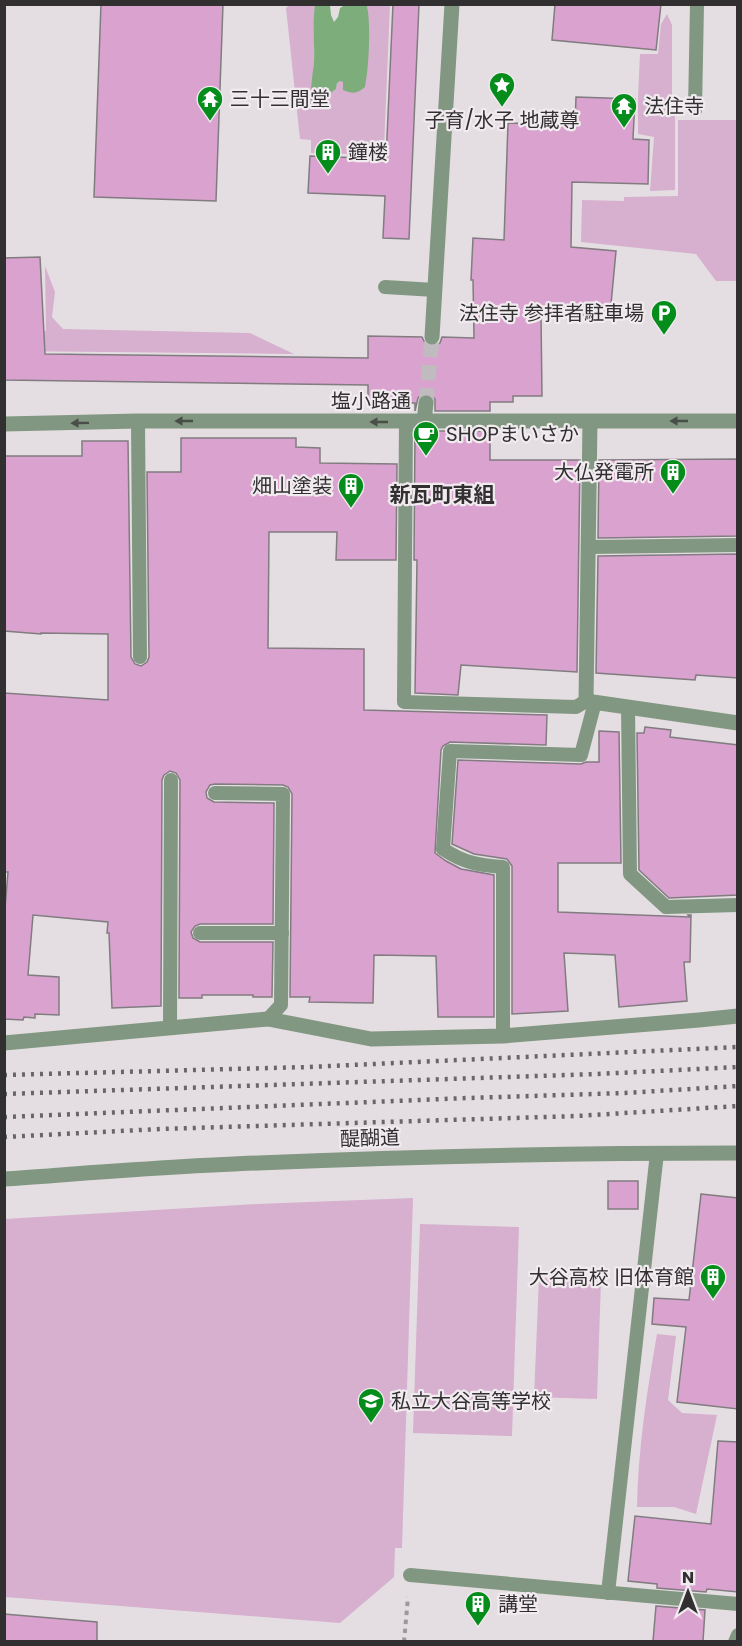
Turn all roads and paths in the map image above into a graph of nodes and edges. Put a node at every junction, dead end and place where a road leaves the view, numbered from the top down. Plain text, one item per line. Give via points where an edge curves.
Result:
1 (452, 4) edge
2 (697, 4) edge
3 (695, 110) dead end
4 (385, 287) dead end
5 (435, 291) junction
6 (432, 337) tunnel mouth
7 (426, 403) tunnel mouth
8 (138, 421) junction
9 (406, 422) junction
10 (424, 422) junction
11 (590, 422) junction
12 (738, 422) edge
13 (4, 424) edge
14 (738, 545) edge
15 (590, 547) junction
16 (140, 657) dead end
17 (591, 701) junction
18 (628, 707) junction
19 (738, 723) edge
20 (171, 780) dead end
21 (215, 793) dead end
22 (738, 906) edge
23 (200, 933) dead end
24 (282, 933) junction
25 (738, 1016) edge
26 (268, 1019) junction
27 (170, 1027) junction
28 (503, 1036) junction
29 (4, 1043) edge
30 (657, 1153) junction
31 (738, 1153) edge
32 (4, 1179) edge
33 (410, 1575) joint
34 (608, 1593) junction
35 (738, 1604) edge
36 (738, 1635) edge
37 (404, 1641) edge
38 (735, 1641) edge

1 - 5 street
2 - 3 lane
4 - 5 lane
5 - 6 street
7 - 10 street
9 -> 8 street, 塩小路通
8 -> 13 street, 塩小路通
8 - 16 lane
9 - 10 street, 塩小路通
9 - 17 lane via 405,702 576,707
10 - 11 street, 塩小路通
12 -> 11 street, 塩小路通
11 - 15 street
14 - 15 lane
15 - 17 street
17 - 18 street
17 - 28 lane via 581,755 450,751 443,849 474,864 503,867
18 - 19 street
18 - 22 lane via 630,874 666,907
20 - 27 lane
21 - 24 lane via 283,794
23 - 24 lane
24 - 26 lane via 281,1005
25 - 28 street
26 - 27 street
26 - 28 street via 371,1039
27 - 29 street
30 - 31 street, 醍醐道
30 - 32 street, 醍醐道 via 255,1163
30 - 34 lane
33 - 34 lane
33 - 37 path
34 - 35 lane
36 - 38 lane

